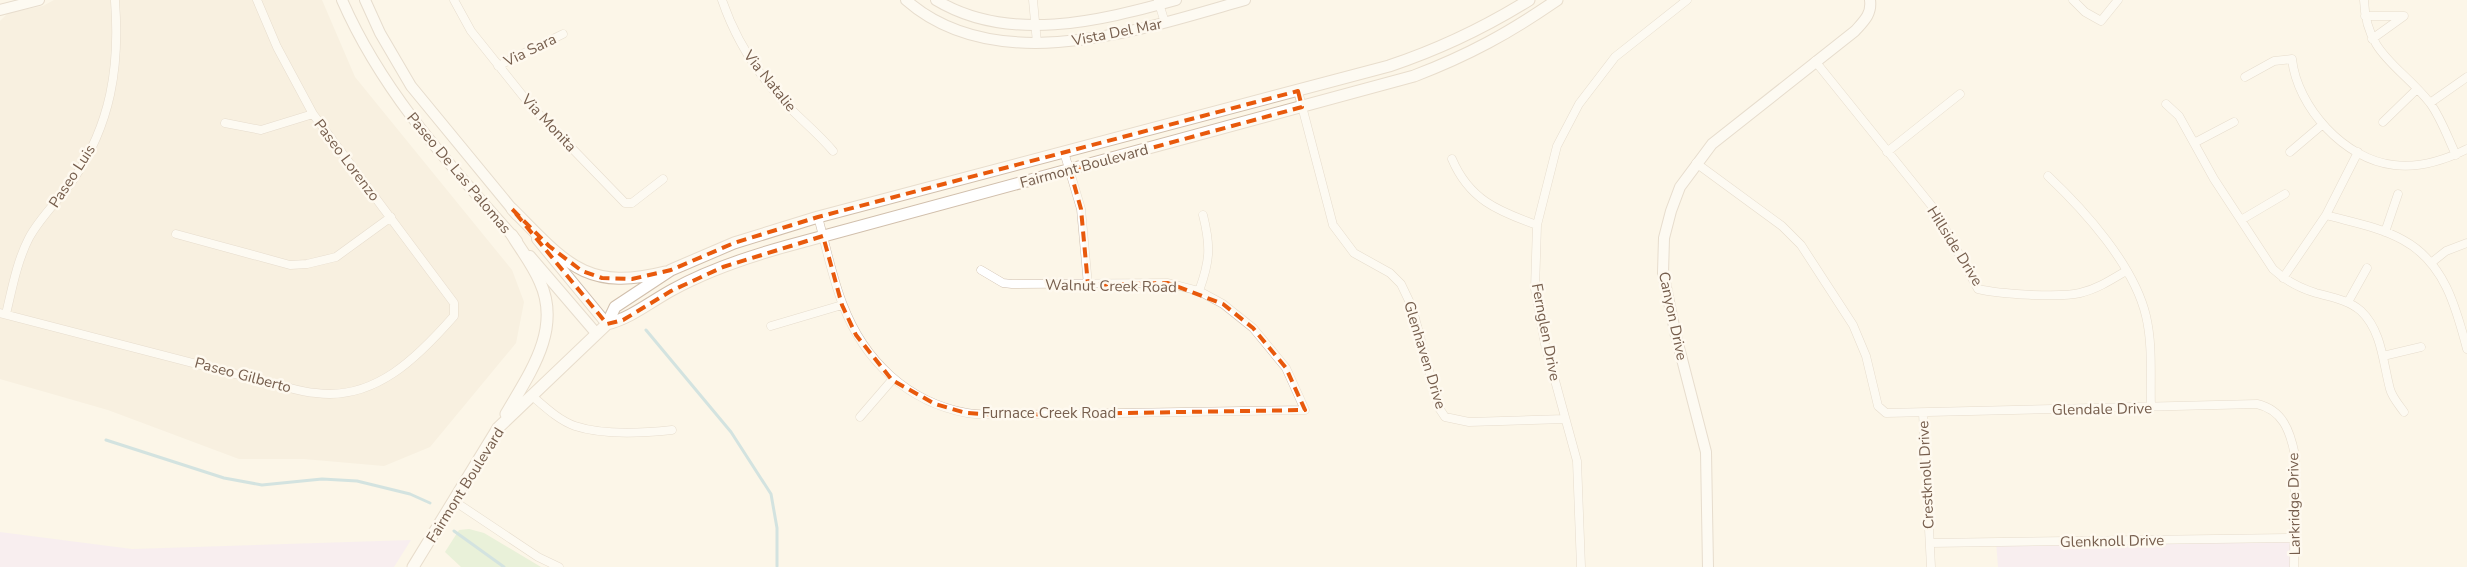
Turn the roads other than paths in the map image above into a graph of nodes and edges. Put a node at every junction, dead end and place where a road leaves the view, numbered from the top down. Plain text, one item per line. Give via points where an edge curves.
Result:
1 (40, 0) edge
2 (257, 0) edge
3 (342, 0) edge
4 (365, 0) edge
5 (454, 0) edge
6 (722, 0) edge
7 (906, 0) edge
8 (936, 0) edge
9 (1033, 0) edge
10 (1176, 0) edge
11 (1245, 0) edge
12 (1529, 0) edge
13 (1557, 0) edge
14 (1687, 0) edge
15 (1870, 0) edge
16 (2073, 0) edge
17 (2118, 0) edge
18 (2364, 0) edge
19 (115, 1) dead end
20 (1159, 2) edge
21 (0, 10) edge
22 (2365, 16) junction
23 (1165, 23) junction
24 (1036, 25) junction
25 (563, 34) dead end
26 (2372, 39) junction
27 (1037, 43) junction
28 (1815, 61) junction
29 (498, 66) junction
30 (2245, 77) dead end
31 (2467, 78) edge
32 (2417, 90) junction
33 (1298, 91) junction
34 (1960, 94) dead end
35 (2166, 104) dead end
36 (2430, 104) junction
37 (1302, 107) junction
38 (313, 114) junction
39 (2234, 122) dead end
40 (2383, 122) dead end
41 (225, 123) dead end
42 (2323, 124) junction
43 (2194, 143) junction
44 (2467, 149) edge
45 (833, 152) dead end
46 (1064, 152) junction
47 (1887, 152) junction
48 (2290, 152) dead end
49 (2358, 152) junction
50 (2456, 154) junction
51 (1452, 159) dead end
52 (1696, 163) junction
53 (1070, 170) junction
54 (2048, 176) dead end
55 (663, 179) dead end
56 (2285, 194) dead end
57 (2398, 194) dead end
58 (512, 209) junction
59 (1203, 214) dead end
60 (2326, 215) junction
61 (391, 217) junction
62 (818, 217) junction
63 (2241, 220) junction
64 (1536, 225) junction
65 (2384, 232) junction
66 (176, 234) dead end
67 (512, 235) junction
68 (823, 236) junction
69 (2467, 243) edge
70 (2431, 263) junction
71 (2367, 268) dead end
72 (671, 270) junction
73 (981, 270) dead end
74 (2126, 271) junction
75 (2283, 278) junction
76 (1088, 285) junction
77 (1198, 291) junction
78 (2348, 302) junction
79 (842, 305) junction
80 (456, 308) joint
81 (3, 313) edge
82 (607, 324) junction
83 (771, 326) dead end
84 (2465, 331) edge
85 (596, 333) junction
86 (2421, 347) dead end
87 (2467, 349) edge
88 (2382, 356) junction
89 (892, 380) junction
90 (530, 395) junction
91 (2151, 408) junction
92 (1305, 410) joint
93 (2404, 412) dead end
94 (1922, 413) junction
95 (2279, 415) joint
96 (860, 417) dead end
97 (1565, 419) junction
98 (498, 428) junction
99 (672, 430) dead end
100 (454, 501) junction
101 (2294, 538) junction
102 (1930, 543) junction
103 (414, 567) edge
104 (559, 567) edge
105 (1581, 567) edge
106 (1708, 567) edge
107 (1931, 567) edge
108 (2294, 567) edge

1 - 21 street
2 - 38 street, Paseo Lorenzo via 277,47
3 - 67 street, Paseo De Las Palomas via 364,48 418,127
4 - 58 street, Paseo De Las Palomas via 411,86
5 - 29 street, Via Monita via 471,31
6 - 45 street, Via Natalie via 738,39 754,66
7 - 27 street, Vista Del Mar via 934,20 958,30 984,37
8 - 24 street, Vista Del Mar via 965,13 993,20
9 - 24 street
10 - 20 street, Vista Del Mar
11 - 23 street, Vista Del Mar
12 - 33 main road, Fairmont Boulevard via 1493,23 1434,51
13 - 37 main road, Fairmont Boulevard via 1488,44 1454,61 1414,76
14 - 64 street, Fernglen Drive via 1614,58 1579,104 1557,146
15 - 28 street, Canyon Drive via 1866,19
16 - 17 street via 2085,12 2102,21
18 - 22 street
19 - 81 street, Paseo Luis via 118,42 111,90 95,143 74,180 30,236
20 - 23 street
20 - 24 street, Vista Del Mar via 1088,22
22 - 26 street
22 - 26 street via 2404,16
23 - 27 street, Vista Del Mar via 1096,39
24 - 27 street
25 - 29 street, Via Sara
26 - 32 street via 2385,59
28 - 47 street, Hillside Drive
28 - 52 street, Canyon Drive via 1731,127
29 - 55 street, Via Monita via 543,118 626,203 632,203
30 - 42 street via 2274,61 2292,59 2294,76
31 - 36 street
32 - 36 street
32 - 40 street
33 - 37 street, Glenhaven Drive
33 - 46 main road, Fairmont Boulevard
34 - 47 street
35 - 43 street via 2179,116
36 - 50 street
37 - 53 main road, Fairmont Boulevard
37 - 97 street, Glenhaven Drive via 1333,225 1354,253 1390,273 1401,284 1412,307 1439,408 1445,417 1468,422
38 - 41 street via 261,130
38 - 61 street, Paseo Lorenzo
39 - 43 street
42 - 48 street
42 - 49 street
43 - 63 street
44 - 50 street
46 - 53 street
46 - 62 main road, Fairmont Boulevard
47 - 74 street, Hillside Drive via 1935,210 1978,289 2016,294 2079,294 2100,287
49 - 50 street via 2394,165 2424,165
49 - 60 street
51 - 64 street via 1458,174 1479,199 1504,214
52 - 94 street, Crestknoll Drive via 1782,226 1801,245 1853,325 1866,356 1878,406 1886,413
52 - 106 street, Canyon Drive via 1680,187 1671,211 1664,238 1662,273 1706,452
53 - 68 main road, Fairmont Boulevard
53 - 76 street via 1081,209
54 - 74 street via 2100,231
56 - 63 street
57 - 65 street
58 - 72 main road via 549,246 591,274 623,280
58 - 82 street, Paseo De Las Palomas
59 - 77 street via 1210,251 1208,267
60 - 65 street
60 - 75 street
61 - 66 street via 336,258 307,264 290,265
61 - 80 street, Paseo Lorenzo
62 - 68 street, Furnace Creek Road
62 - 72 main road, Fairmont Boulevard via 734,243
63 - 75 street via 2262,254
64 - 97 street, Fernglen Drive via 1535,289 1545,344
65 - 70 street via 2415,247
67 - 85 street, Paseo De Las Palomas
67 - 98 main road via 540,282 548,320 546,338 536,362
68 - 79 street, Furnace Creek Road
68 - 82 main road, Fairmont Boulevard via 723,266 671,291 623,320
69 - 70 street via 2446,251
70 - 84 street via 2450,292
71 - 78 street
72 - 82 main road, Fairmont Boulevard via 615,307
73 - 76 street, Walnut Creek Road via 1003,283
74 - 91 street via 2146,314
75 - 78 street
76 - 77 street, Walnut Creek Road via 1168,283
77 - 92 street, Walnut Creek Road via 1223,304 1254,328 1286,368
78 - 88 street via 2371,322
79 - 83 street
79 - 89 street, Furnace Creek Road via 856,335
80 - 81 street, Paseo Gilberto via 447,325 395,374 357,392 336,394 315,394
82 - 85 main road, Fairmont Boulevard
84 - 87 street
85 - 90 main road, Fairmont Boulevard
86 - 88 street
88 - 93 street via 2391,391
89 - 92 street, Furnace Creek Road via 935,404 966,413
89 - 96 street
90 - 98 main road, Fairmont Boulevard
90 - 99 street via 558,418 576,426 595,430
91 - 94 street, Glendale Drive
91 - 95 street, Glendale Drive via 2257,404 2270,407
94 - 102 street, Crestknoll Drive
95 - 101 street, Larkridge Drive via 2292,439 2295,455
97 - 105 street, Fernglen Drive via 1577,461
98 - 100 main road, Fairmont Boulevard
100 - 103 main road, Fairmont Boulevard
100 - 104 street via 538,557
101 - 102 street, Glenknoll Drive
101 - 108 street, Larkridge Drive
102 - 107 street, Crestknoll Drive

